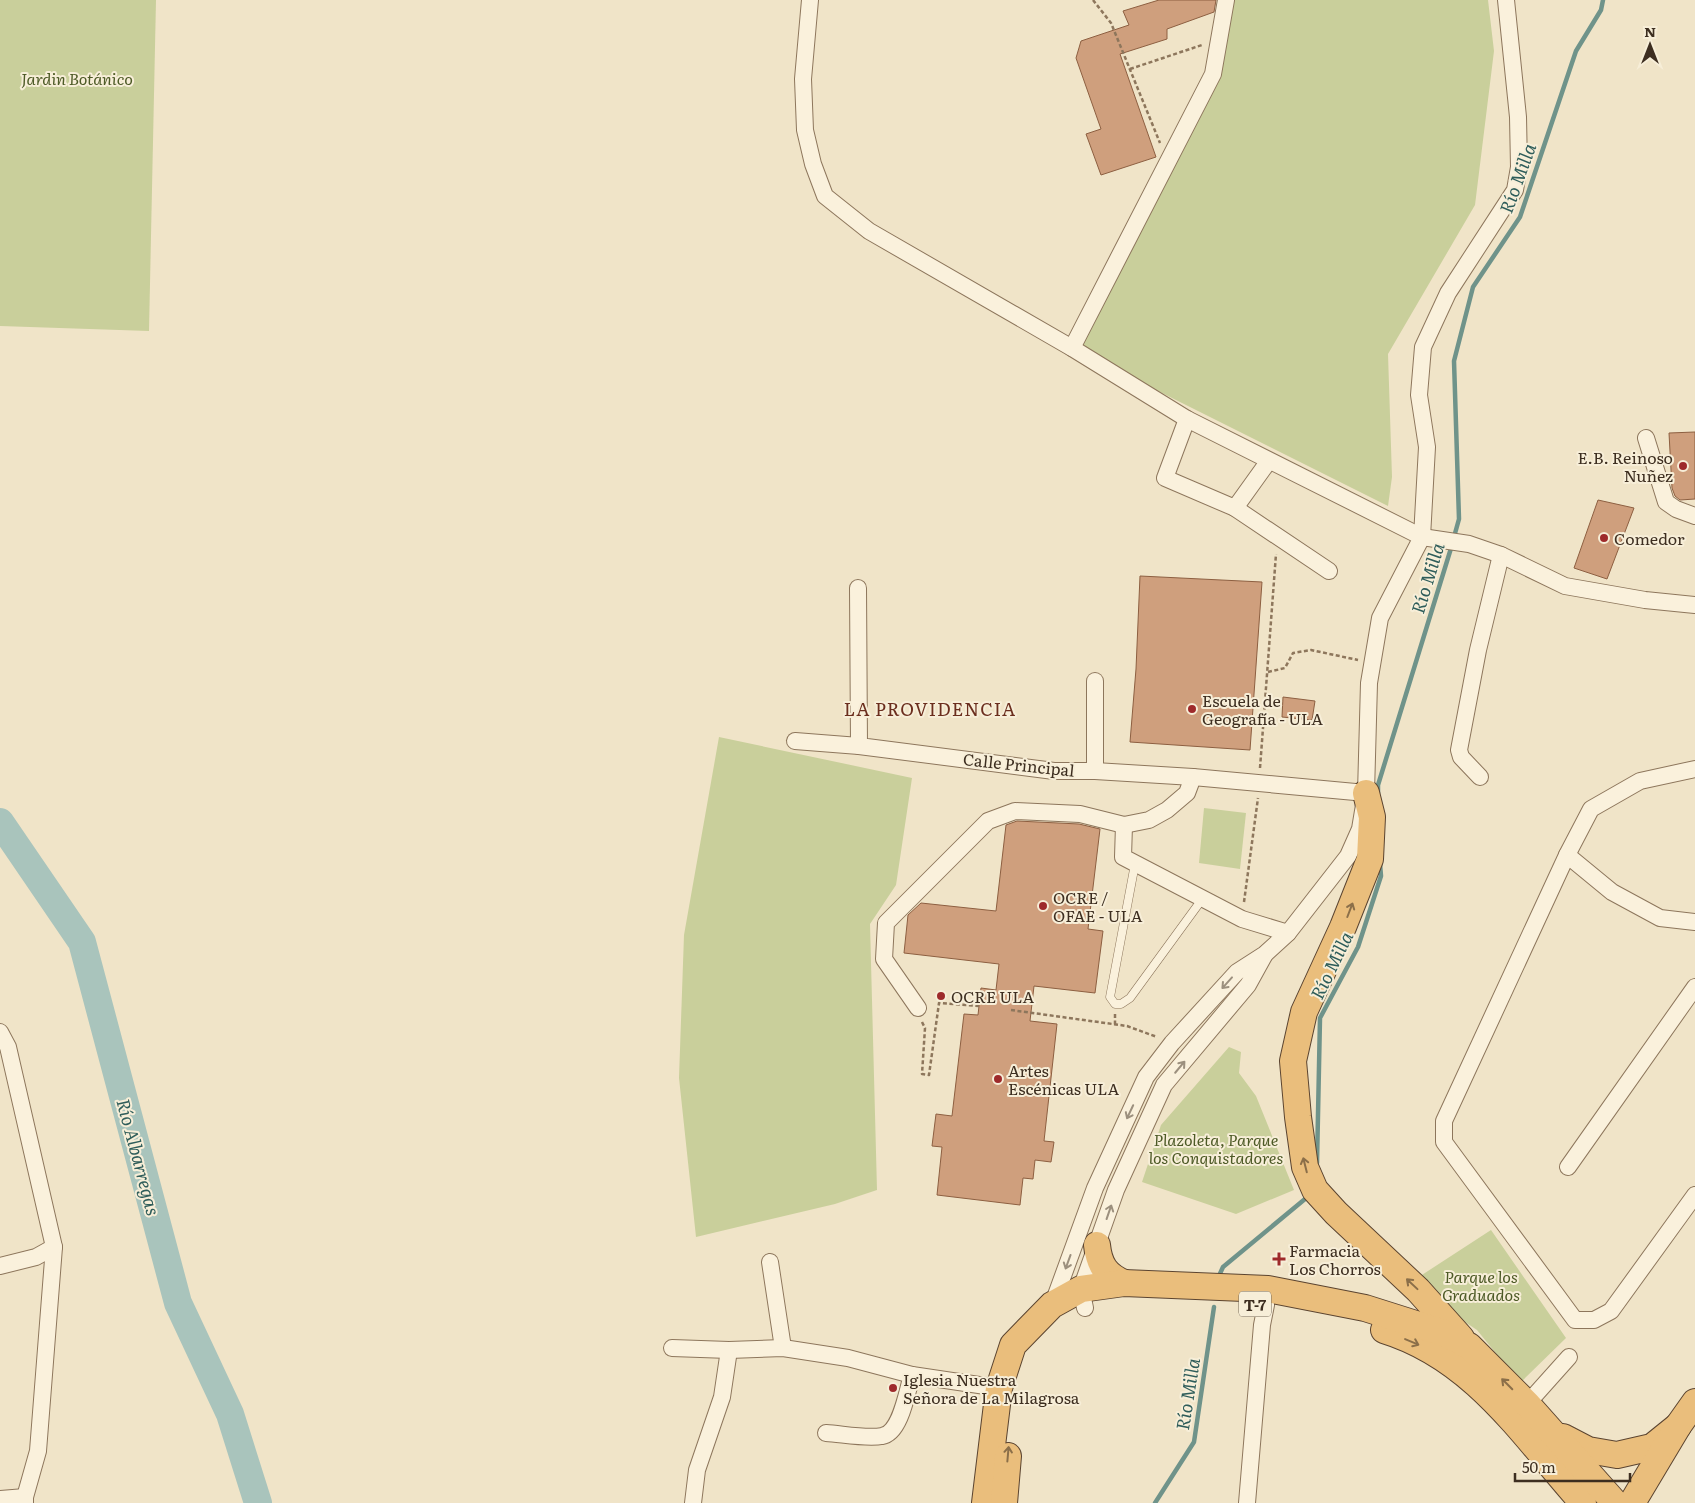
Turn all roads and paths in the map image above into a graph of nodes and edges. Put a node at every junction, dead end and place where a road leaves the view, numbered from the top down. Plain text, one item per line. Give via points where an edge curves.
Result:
1 (810, 0) edge
2 (1093, 0) edge
3 (1226, 0) edge
4 (1506, 0) edge
5 (1219, 39) junction
6 (1130, 69) junction
7 (1160, 145) dead end
8 (1072, 348) junction
9 (1187, 419) junction
10 (1646, 438) dead end
11 (1268, 462) junction
12 (1235, 508) junction
13 (1695, 516) edge
14 (1422, 537) junction
15 (1276, 546) dead end
16 (1501, 555) junction
17 (1329, 572) dead end
18 (858, 588) dead end
19 (1695, 605) edge
20 (1371, 667) junction
21 (1268, 672) junction
22 (1095, 681) dead end
23 (794, 742) dead end
24 (859, 746) junction
25 (1695, 769) edge
26 (1095, 771) junction
27 (1193, 777) junction
28 (1480, 777) dead end
29 (1260, 783) junction
30 (1366, 793) junction
31 (1124, 824) junction
32 (1567, 856) junction
33 (1135, 864) junction
34 (1203, 898) junction
35 (1242, 919) junction
36 (1695, 922) edge
37 (1288, 934) junction
38 (1266, 954) junction
39 (1695, 987) edge
40 (979, 1006) dead end
41 (918, 1008) joint
42 (1011, 1010) dead end
43 (0, 1032) edge
44 (1172, 1043) junction
45 (4, 1049) edge
46 (1568, 1167) dead end
47 (1695, 1195) edge
48 (1097, 1245) junction
49 (54, 1247) junction
50 (770, 1262) dead end
51 (0, 1266) edge
52 (1124, 1284) junction
53 (1083, 1298) junction
54 (1266, 1305) junction
55 (1052, 1314) junction
56 (1468, 1346) junction
57 (672, 1348) dead end
58 (783, 1348) junction
59 (729, 1350) junction
60 (1569, 1357) dead end
61 (912, 1375) junction
62 (999, 1388) junction
63 (1695, 1402) edge
64 (1527, 1404) junction
65 (1686, 1429) edge
66 (1553, 1432) junction
67 (826, 1433) dead end
68 (1568, 1493) edge
69 (0, 1499) edge
70 (25, 1500) edge
71 (693, 1503) edge
72 (985, 1503) edge
73 (1004, 1503) edge
74 (1247, 1503) edge
75 (1583, 1503) edge
76 (1615, 1503) edge
77 (1632, 1503) edge
78 (1653, 1503) edge

1 - 8 street via 803,79 805,130 824,196 869,231
2 - 6 path via 1111,23
3 - 5 street
4 - 14 street via 1518,117 1519,167 1515,190 1448,293 1423,347 1419,394 1427,447
5 - 6 path
5 - 8 street via 1213,74
6 - 7 path
8 - 9 street
9 - 11 street
9 - 12 street via 1165,478
10 - 13 street via 1666,502
11 - 12 street
11 - 14 street
12 - 17 street
14 - 16 street via 1469,544
14 - 20 street via 1380,618
15 - 21 path
16 - 19 street via 1566,586
16 - 28 street via 1459,750 1461,757
18 - 24 street
20 - 21 path via 1352,658 1311,650 1294,653 1285,668
20 - 30 street
21 - 29 path
22 - 26 street
23 - 24 street, Calle Principal
24 - 26 street, Calle Principal via 1054,771
25 - 32 street via 1640,781 1591,809
26 - 27 street, Calle Principal
27 - 29 street, Calle Principal
27 - 31 street via 1187,793 1167,810 1149,820
29 - 30 street, Calle Principal
29 - 35 path
30 - 37 street via 1360,829 1348,856
56 -> 30 highway via 1418,1290 1315,1190 1305,1167 1294,1061 1304,1012 1370,859 1372,817
31 - 33 street via 1123,857
31 - 41 street via 1080,814 1015,811 988,822 886,924 884,959
32 - 36 street via 1612,892 1660,918
32 - 47 street via 1444,1121 1444,1142 1575,1320 1594,1320 1610,1311
33 - 34 street
33 - 34 lane via 1110,997 1115,1004 1122,1004 1130,998
34 - 35 street
35 - 37 street
37 - 38 street
38 -> 44 street via 1237,972
48 -> 38 street via 1116,1190 1164,1085 1248,985
39 - 46 street
40 - 41 path via 938,1003 929,1075 922,1074 924,1028
42 - 44 path via 1127,1026
43 - 45 street
44 -> 55 street via 1146,1077 1095,1188
45 - 49 street
48 - 52 highway via 1103,1268
48 - 53 street
49 - 51 street via 36,1257
49 - 70 street via 38,1452
50 - 58 street
52 - 53 highway, T-7
52 - 56 highway, T-7 via 1268,1289 1365,1308 1444,1333
53 - 54 highway, T-7 via 1103,1303 1177,1299
53 - 55 highway, T-7
54 -> 68 highway, T-7 via 1387,1331 1433,1351 1468,1376 1513,1418
54 - 74 street
55 - 62 highway, T-7 via 1013,1345
73 -> 55 highway, T-7 via 1013,1395 1020,1367
64 -> 56 highway, T-7
57 - 59 street
58 - 59 street
58 - 61 street via 848,1358
59 - 71 street via 722,1397 697,1470
60 - 64 street
61 - 62 street
61 - 67 street via 898,1423 892,1431 883,1436
62 - 72 highway, T-7
63 - 65 highway
64 - 66 highway, T-7
65 - 66 highway via 1652,1447 1617,1454 1588,1450
65 - 77 highway
65 - 78 highway
66 - 76 highway, T-7
68 - 75 highway, T-7
69 - 70 street

